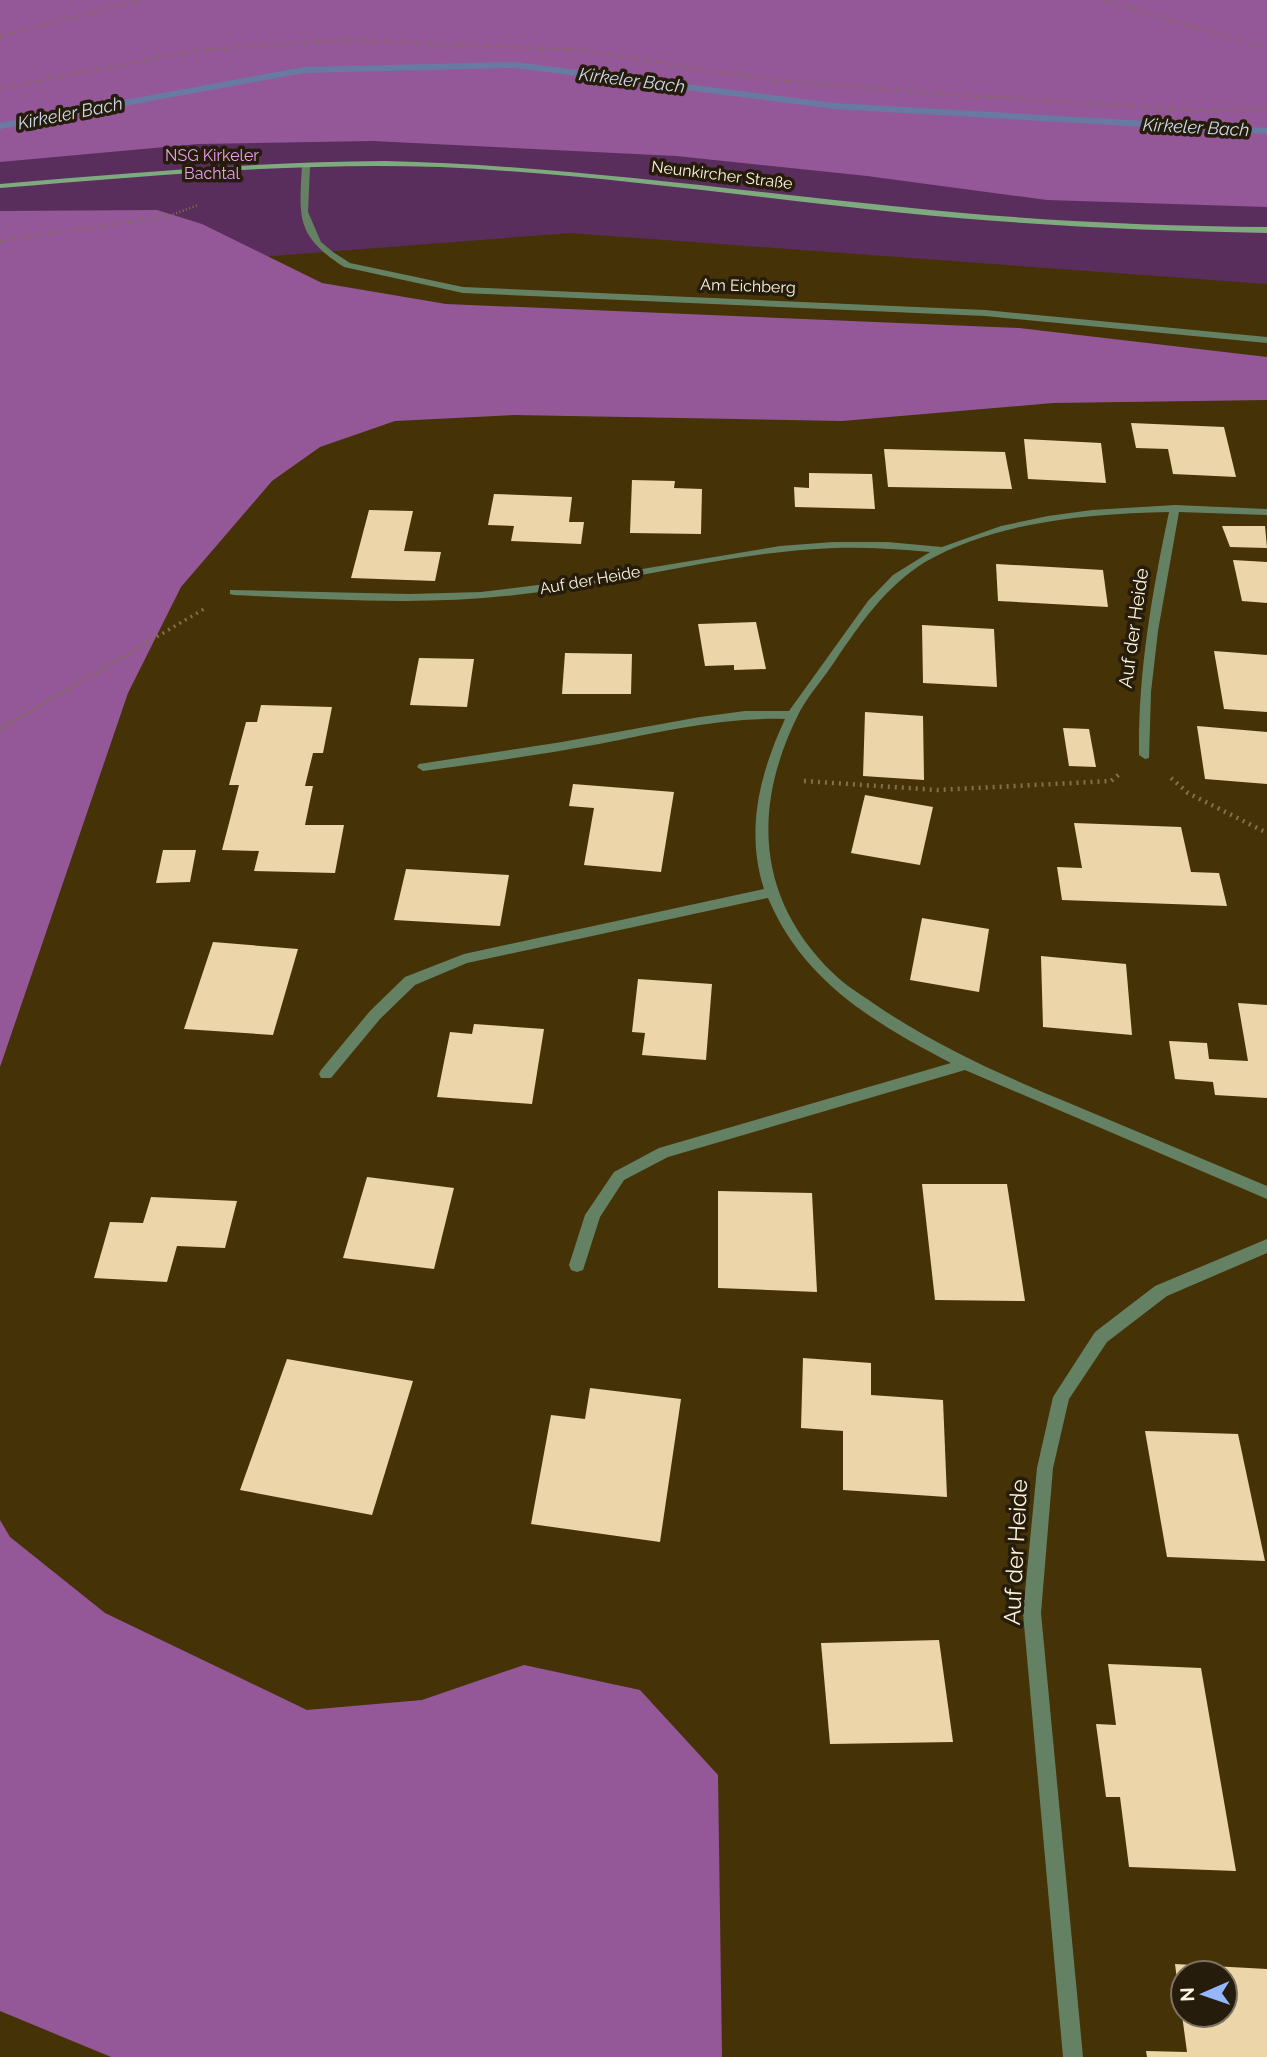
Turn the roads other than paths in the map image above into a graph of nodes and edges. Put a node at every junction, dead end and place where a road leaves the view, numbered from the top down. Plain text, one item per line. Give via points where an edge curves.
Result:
1 (306, 166) junction
2 (0, 186) edge
3 (1267, 230) edge
4 (1267, 340) edge
5 (1175, 508) junction
6 (1267, 512) edge
7 (943, 551) junction
8 (234, 592) road end
9 (793, 715) junction
10 (1145, 755) road end
11 (423, 767) dead end
12 (769, 893) junction
13 (962, 1065) junction
14 (326, 1074) dead end
15 (1267, 1193) edge
16 (1267, 1246) edge
17 (577, 1265) dead end
18 (1073, 2057) edge

1 - 2 main road, Neunkircher Straße
1 - 3 main road, Neunkircher Straße via 516,169 988,218
1 - 4 street, Am Eichberg via 304,212 317,243 347,265 426,284 523,294 985,313
5 - 6 street, Auf der Heide
5 - 7 street, Auf der Heide via 1055,519 1003,530
5 - 10 street, Auf der Heide via 1153,616 1142,708
7 - 8 street, Auf der Heide via 895,543 825,543 746,552 529,591 434,598
7 - 9 street, Auf der Heide via 894,579 840,645
9 - 11 street via 749,712 705,718 529,753
9 - 12 street, Auf der Heide via 766,779 758,837
12 - 13 street, Auf der Heide via 798,941 830,979 887,1021
12 - 14 street via 464,959 410,981
13 - 15 street, Auf der Heide
13 - 17 street via 664,1152 619,1176 593,1215
16 - 18 street, Auf der Heide via 1161,1292 1101,1337 1061,1397 1045,1468 1032,1613

